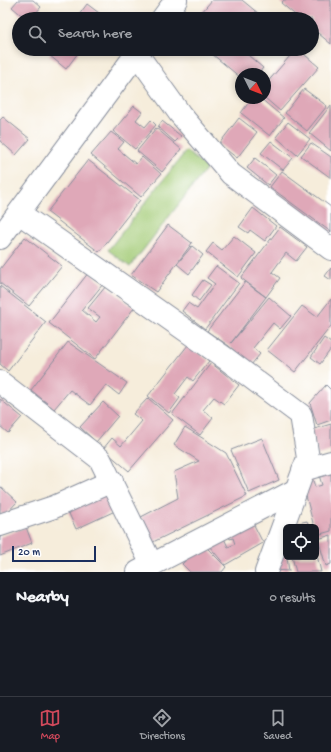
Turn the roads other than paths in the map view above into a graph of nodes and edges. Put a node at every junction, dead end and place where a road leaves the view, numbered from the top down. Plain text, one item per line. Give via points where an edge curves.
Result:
1 (176, 0) edge
2 (167, 12) edge
3 (134, 56) edge
4 (141, 56) edge
5 (19, 213) junction
6 (0, 238) edge
7 (331, 249) edge
8 (0, 382) edge
9 (331, 462) edge
10 (304, 470) junction
11 (112, 481) junction
12 (296, 490) junction
13 (0, 525) edge
14 (145, 568) edge
15 (266, 572) edge

1 - 2 street
3 - 5 street
4 - 7 street via 180,114 231,174
5 - 6 street
5 - 10 street via 225,358 301,415 308,458
8 - 11 street via 100,459
9 - 10 street
10 - 12 street
11 - 13 street via 54,506
11 - 14 street
12 - 14 street
12 - 15 street

